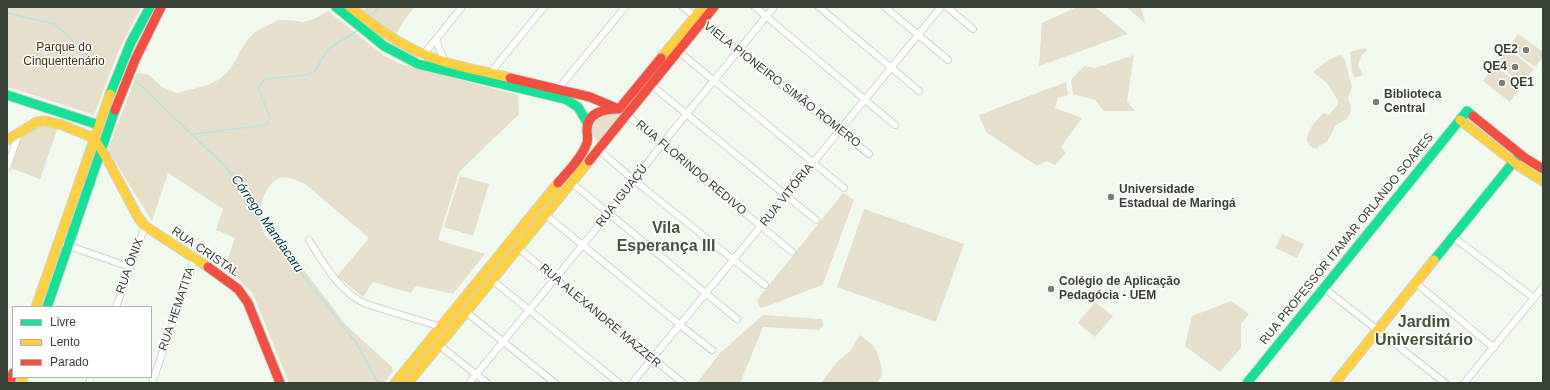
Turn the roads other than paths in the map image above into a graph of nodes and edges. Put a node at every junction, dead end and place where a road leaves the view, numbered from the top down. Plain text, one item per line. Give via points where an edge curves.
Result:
1 (150, 7) edge
2 (161, 7) edge
3 (336, 7) edge
4 (350, 7) edge
5 (462, 7) edge
6 (544, 7) edge
7 (626, 7) edge
8 (683, 7) edge
9 (703, 7) edge
10 (714, 7) edge
11 (755, 7) edge
12 (774, 7) edge
13 (819, 7) edge
14 (885, 7) edge
15 (941, 7) edge
16 (947, 7) edge
17 (766, 17) junction
18 (699, 19) junction
19 (973, 29) dead end
20 (918, 35) junction
21 (437, 38) junction
22 (678, 51) junction
23 (738, 51) junction
24 (423, 55) junction
25 (948, 60) dead end
26 (445, 62) junction
27 (418, 64) junction
28 (891, 67) junction
29 (491, 72) junction
30 (714, 81) junction
31 (651, 85) junction
32 (558, 89) junction
33 (919, 91) dead end
34 (7, 95) edge
35 (866, 99) junction
36 (623, 112) junction
37 (686, 114) junction
38 (1460, 120) junction
39 (588, 124) junction
40 (99, 125) junction
41 (895, 125) dead end
42 (839, 131) junction
43 (20, 132) junction
44 (94, 138) junction
45 (7, 140) edge
46 (588, 140) junction
47 (662, 144) junction
48 (102, 150) junction
49 (599, 150) junction
50 (870, 154) dead end
51 (1520, 154) junction
52 (1514, 162) junction
53 (813, 163) junction
54 (7, 168) edge
55 (1543, 169) edge
56 (635, 181) junction
57 (1543, 181) edge
58 (572, 183) junction
59 (844, 188) dead end
60 (786, 196) junction
61 (609, 213) junction
62 (546, 214) junction
63 (816, 220) dead end
64 (145, 226) junction
65 (761, 227) junction
66 (1453, 237) junction
67 (309, 240) dead end
68 (59, 243) junction
69 (582, 245) junction
70 (68, 246) junction
71 (518, 248) junction
72 (792, 252) dead end
73 (195, 258) junction
74 (734, 260) junction
75 (130, 267) junction
76 (556, 278) junction
77 (492, 280) junction
78 (1416, 283) junction
79 (764, 285) dead end
80 (1543, 287) edge
81 (1324, 288) junction
82 (706, 293) junction
83 (1534, 298) junction
84 (36, 306) edge
85 (47, 306) edge
86 (116, 306) edge
87 (529, 310) junction
88 (466, 312) junction
89 (737, 319) dead end
90 (680, 325) junction
91 (441, 327) junction
92 (1378, 330) junction
93 (502, 342) junction
94 (439, 345) junction
95 (1494, 348) junction
96 (712, 350) dead end
97 (652, 359) junction
98 (405, 371) junction
99 (476, 374) junction
100 (414, 381) edge
101 (1338, 382) edge
102 (152, 383) edge
103 (280, 383) edge
104 (395, 383) edge
105 (469, 383) edge
106 (487, 383) edge
107 (556, 383) edge
108 (619, 383) edge
109 (632, 383) edge
110 (683, 383) edge
111 (1247, 383) edge
112 (1445, 383) edge
113 (1464, 383) edge

1 - 40 main road via 125,56
2 - 48 main road via 135,60
3 - 27 main road via 384,46
4 - 24 main road via 392,39
5 - 21 street
6 - 29 street
7 - 32 street
8 - 18 street, VIELA PIONEIRO SIMÃO ROMERO
9 - 18 main road
10 - 18 main road
11 - 17 street
12 - 17 street, RUA IGUAÇÚ
13 - 28 street
14 - 20 street
15 - 20 street, RUA VITÓRIA
16 - 19 street
17 - 23 street, RUA IGUAÇÚ
17 - 35 street
18 - 22 main road
18 - 23 street, VIELA PIONEIRO SIMÃO ROMERO
18 - 36 main road
20 - 25 street
20 - 28 street, RUA VITÓRIA
21 - 24 street
21 - 26 street
22 - 30 street
22 - 31 main road
23 - 30 street, RUA IGUAÇÚ
23 - 42 street, VIELA PIONEIRO SIMÃO ROMERO
24 - 26 main road
24 - 27 street
26 - 29 main road
27 - 39 main road via 565,100 578,107
28 - 33 street
28 - 35 street, RUA VITÓRIA
29 - 32 main road
30 - 37 street, RUA IGUAÇÚ
30 - 53 street
31 - 36 main road
31 - 37 street
32 - 36 main road via 590,97
34 - 40 main road
35 - 41 street
35 - 42 street, RUA VITÓRIA
36 - 39 main road via 605,109 592,116
36 - 47 street, RUA FLORINDO REDIVO
36 - 49 main road
37 - 47 street, RUA IGUAÇÚ
37 - 60 street
38 - 51 main road, RUA PROFESSOR ITAMAR ORLANDO SOARES via 1467,111
38 - 52 main road
38 - 81 main road, RUA PROFESSOR ITAMAR ORLANDO SOARES
39 - 46 main road
40 - 44 main road
42 - 50 street, VIELA PIONEIRO SIMÃO ROMERO
42 - 53 street, RUA VITÓRIA
43 - 44 main road via 37,122 44,121 62,124
43 - 45 main road
43 - 54 street
44 - 48 main road, RUA CRISTAL
44 - 68 main road
46 - 49 main road
46 - 91 main road via 576,161
47 - 56 street, RUA IGUAÇÚ
47 - 65 street, RUA FLORINDO REDIVO
48 - 64 main road, RUA CRISTAL
48 - 70 main road
49 - 56 street
49 - 58 main road
51 - 52 main road
51 - 55 main road
52 - 57 main road
52 - 66 main road
53 - 59 street
53 - 60 street, RUA VITÓRIA
56 - 61 street, RUA IGUAÇÚ
56 - 74 street
58 - 61 street
58 - 62 main road
60 - 63 street
60 - 65 street, RUA VITÓRIA
61 - 69 street, RUA IGUAÇÚ
61 - 82 street
62 - 69 street
62 - 71 main road
64 - 73 main road, RUA CRISTAL
64 - 75 street, RUA ÔNIX
65 - 72 street, RUA FLORINDO REDIVO
65 - 74 street, RUA VITÓRIA
66 - 78 main road
66 - 83 street
67 - 91 street via 334,278 356,300
68 - 70 street
68 - 84 main road
69 - 76 street, RUA IGUAÇÚ
69 - 90 street
70 - 75 street
70 - 85 main road
71 - 76 street, RUA ALEXANDRE MAZZER
71 - 77 main road
73 - 102 street, RUA HEMATITA
73 - 103 main road, RUA CRISTAL via 244,296 253,312
74 - 79 street
74 - 82 street, RUA VITÓRIA
75 - 86 street, RUA ÔNIX
76 - 87 street, RUA IGUAÇÚ
76 - 97 street, RUA ALEXANDRE MAZZER
77 - 87 street
77 - 88 main road
78 - 92 main road
78 - 95 street
80 - 83 street
81 - 92 street
81 - 111 main road, RUA PROFESSOR ITAMAR ORLANDO SOARES
82 - 89 street
82 - 90 street, RUA VITÓRIA
83 - 95 street
87 - 93 street, RUA IGUAÇÚ
87 - 108 street
88 - 93 street
88 - 94 main road
90 - 96 street
90 - 97 street, RUA VITÓRIA
91 - 98 main road
92 - 101 main road
92 - 112 street
93 - 99 street, RUA IGUAÇÚ
93 - 107 street
94 - 99 street
94 - 100 main road
95 - 113 street
97 - 109 street, RUA VITÓRIA
97 - 110 street, RUA ALEXANDRE MAZZER
98 - 100 main road
98 - 104 main road
99 - 105 street, RUA IGUAÇÚ
99 - 106 street

